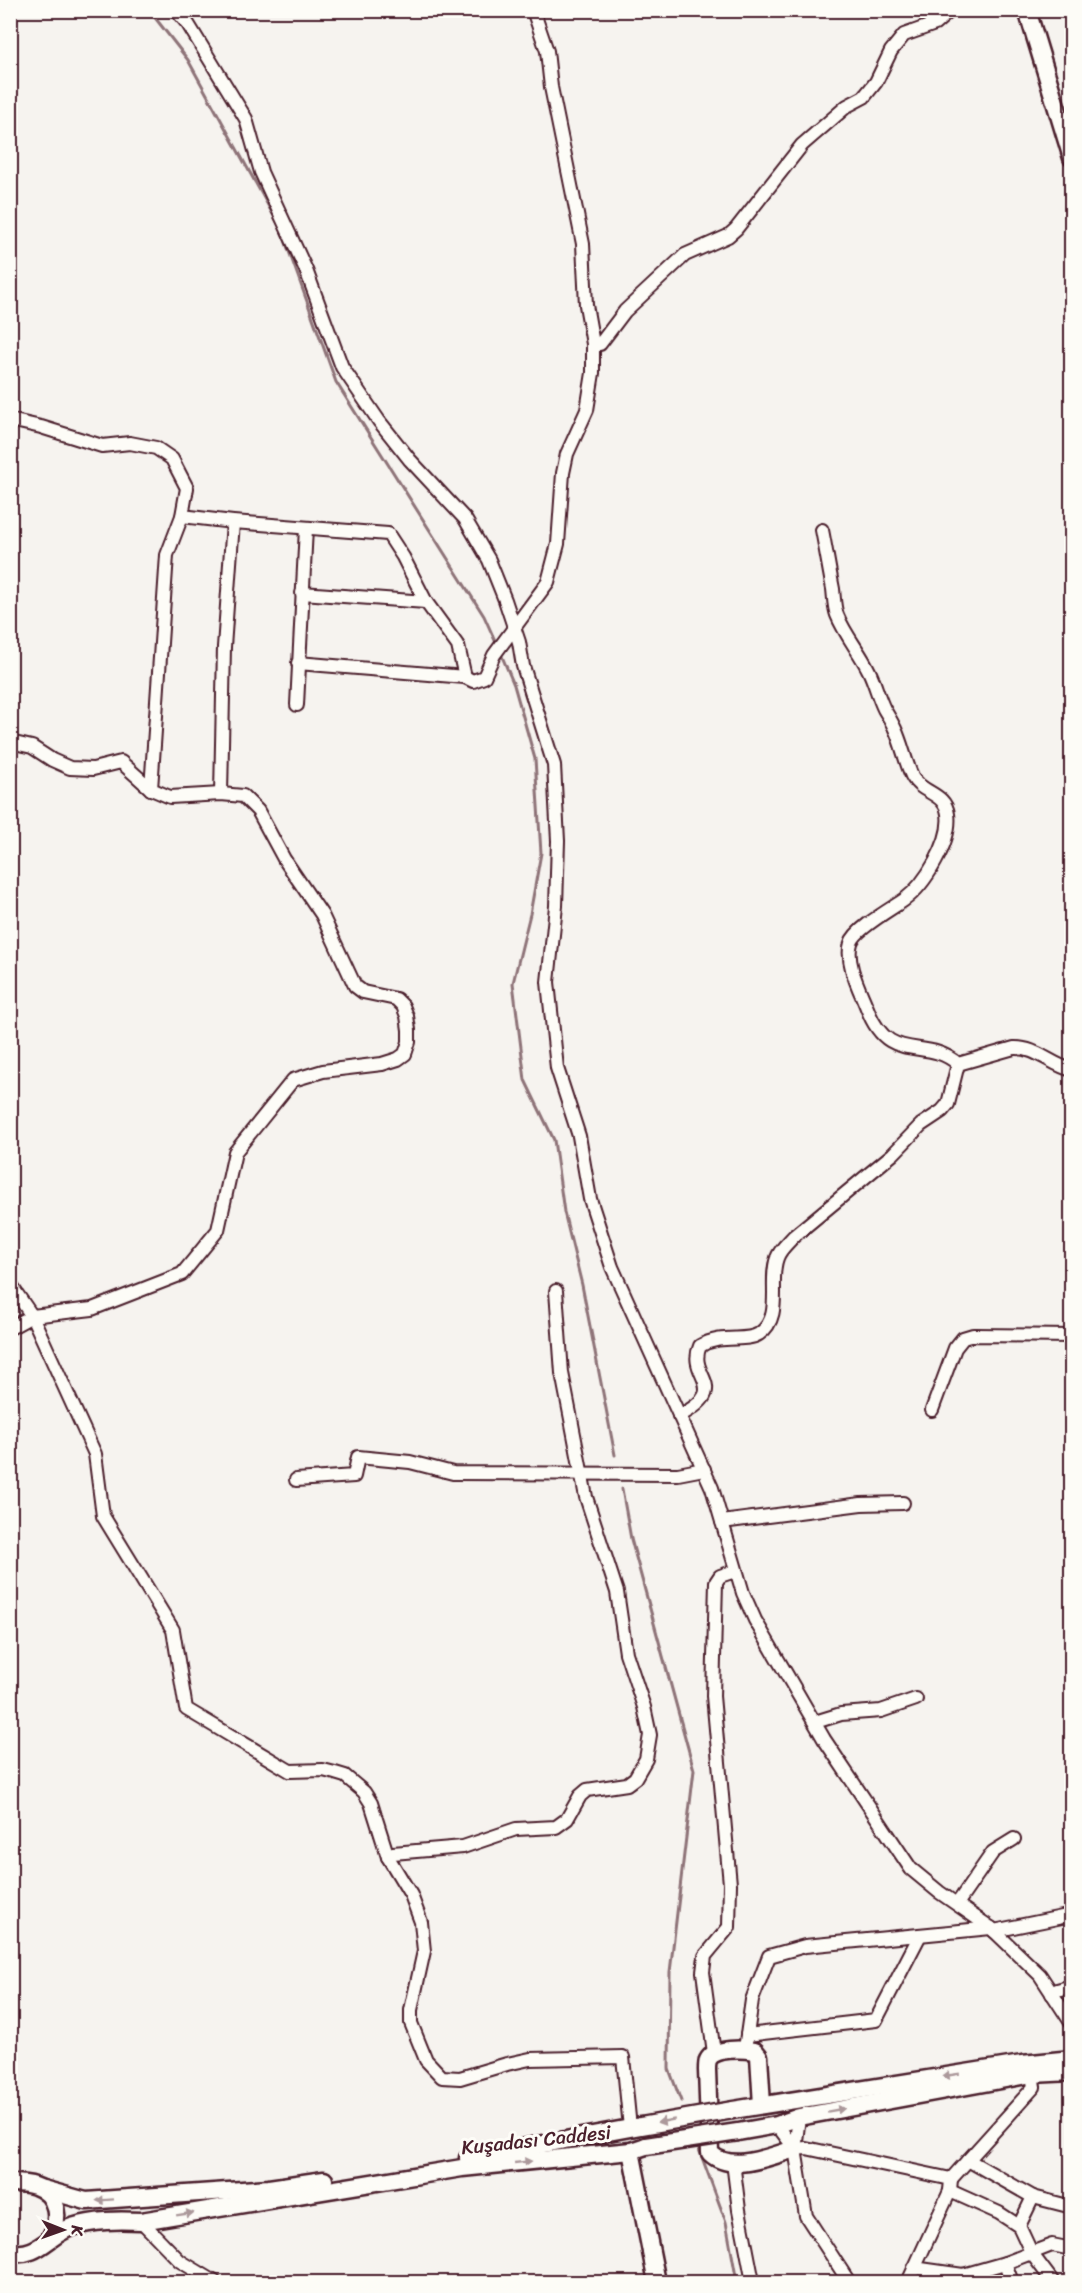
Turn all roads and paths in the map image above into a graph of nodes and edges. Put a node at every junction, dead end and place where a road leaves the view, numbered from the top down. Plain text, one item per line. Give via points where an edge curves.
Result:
1 (176, 10) edge
2 (533, 10) edge
3 (951, 10) edge
4 (1027, 10) edge
5 (1071, 158) edge
6 (593, 344) junction
7 (10, 420) edge
8 (182, 516) junction
9 (233, 522) junction
10 (306, 528) junction
11 (822, 530) dead end
12 (302, 593) junction
13 (426, 602) junction
14 (515, 627) junction
15 (298, 663) junction
16 (465, 677) junction
17 (297, 705) dead end
18 (10, 742) edge
19 (152, 789) junction
20 (221, 794) junction
21 (958, 1064) junction
22 (1071, 1070) edge
23 (10, 1284) edge
24 (556, 1291) dead end
25 (32, 1316) junction
26 (10, 1328) edge
27 (1071, 1336) edge
28 (932, 1410) dead end
29 (679, 1416) junction
30 (704, 1469) junction
31 (583, 1474) junction
32 (296, 1480) dead end
33 (903, 1503) dead end
34 (722, 1522) junction
35 (735, 1571) junction
36 (916, 1699) dead end
37 (815, 1722) junction
38 (1014, 1839) dead end
39 (388, 1857) junction
40 (957, 1904) junction
41 (1071, 1915) edge
42 (993, 1930) junction
43 (920, 1935) junction
44 (1071, 1986) edge
45 (1052, 1994) junction
46 (1071, 2024) edge
47 (746, 2042) junction
48 (714, 2053) junction
49 (1071, 2059) edge
50 (1071, 2072) edge
51 (1032, 2074) junction
52 (762, 2105) junction
53 (799, 2117) junction
54 (777, 2125) junction
55 (636, 2127) junction
56 (638, 2149) junction
57 (795, 2149) junction
58 (968, 2160) junction
59 (733, 2162) junction
60 (11, 2184) edge
61 (951, 2185) junction
62 (43, 2189) junction
63 (1033, 2197) junction
64 (1071, 2208) edge
65 (141, 2222) junction
66 (1019, 2226) junction
67 (50, 2238) junction
68 (1071, 2250) edge
69 (10, 2252) edge
70 (1032, 2254) junction
71 (1005, 2263) junction
72 (914, 2268) junction
73 (956, 2278) edge
74 (215, 2283) edge
75 (657, 2283) edge
76 (753, 2283) edge
77 (849, 2283) edge
78 (908, 2283) edge
79 (1012, 2283) edge
80 (1053, 2283) edge

1 - 14 street via 246,120 261,172 306,270 342,367 410,460 465,519 489,560
2 - 6 street via 548,51 551,87 583,244 586,305
3 - 6 street via 935,24 904,35 864,97 847,106 802,145 736,229 685,255 625,311 600,344
4 - 5 main road
6 - 14 street via 587,410 567,454 563,473 553,569
7 - 8 street via 102,446 130,443 156,448 172,459 187,488
8 - 9 street
8 - 19 street via 167,555
9 - 10 street
9 - 20 street via 224,647
10 - 12 street
10 - 13 street via 388,534
11 - 21 street via 837,615 870,671 914,780 942,799 948,816 939,856 907,898 853,938 851,964 873,1025 882,1035 904,1047 937,1054
12 - 13 street
12 - 15 street
13 - 16 street via 458,646
14 - 16 street via 494,655 484,677 473,681
14 - 29 street via 554,765 558,841 548,982 557,1068 579,1136 590,1199 612,1267
15 - 16 street
15 - 17 street
18 - 19 street via 32,747 70,768 93,770 122,762
19 - 20 street via 170,797
20 - 25 street via 243,796 258,811 284,859 322,915 355,986 363,992 396,999 404,1006 409,1029 405,1054 382,1064 323,1071 293,1080 235,1152 218,1230 182,1274 92,1309
21 - 22 street via 1023,1047
21 - 29 street via 948,1104 942,1111 921,1125 781,1250 774,1269 773,1310 762,1332 753,1337 711,1339 700,1346 698,1358 707,1392 696,1407
23 - 25 street
24 - 31 street via 562,1373
25 - 26 street
25 - 39 street via 95,1454 103,1516 173,1630 186,1709 290,1771 323,1770 355,1783 371,1803
27 - 28 street via 963,1338 955,1348
29 - 30 street
30 - 31 street via 678,1474
30 - 34 street
31 - 32 street via 453,1473 410,1462 358,1457 354,1476
31 - 39 street via 586,1497 621,1606 626,1653 650,1735 641,1769 627,1784 587,1790 567,1819 556,1827 516,1829 462,1847 393,1853
33 - 34 street via 861,1504
34 - 35 street
35 - 37 street via 755,1620
35 - 48 street via 720,1576 716,1582 713,1696 730,1884 729,1927 705,1956 703,1972
36 - 37 street via 881,1711 841,1714
37 - 40 street via 911,1869
38 - 40 street via 993,1852
39 - 55 street via 411,1895 421,1922 424,1951 411,2023 435,2072 442,2077 460,2078 530,2059 623,2057
40 - 42 street
41 - 42 street
42 - 43 street
42 - 45 street via 1040,1975
43 - 47 street via 876,2020
43 - 47 street via 805,1946 769,1956 752,2000
44 - 45 street
45 - 46 street
47 - 48 main road via 739,2048
47 - 52 main road via 759,2056
48 - 59 main road via 708,2059 707,2070 710,2153 717,2160
49 -> 52 main road, Kuşadası Caddesi
50 - 51 main road, Kuşadası Caddesi
53 -> 51 main road, Kuşadası Caddesi
51 - 58 street via 1034,2086
52 -> 55 main road, Kuşadası Caddesi, bridge
53 - 54 main road, Kuşadası Caddesi
53 - 57 street
54 - 56 main road, Kuşadası Caddesi, bridge
54 - 57 street
55 -> 62 main road, Kuşadası Caddesi via 468,2158 269,2188 86,2201
65 -> 56 main road, Kuşadası Caddesi via 462,2168
56 - 75 main road
57 - 59 main road via 751,2162
57 - 61 street via 806,2148
57 - 77 street via 806,2216
58 - 61 street
58 - 63 street
59 - 76 street
60 - 62 main road, Kuşadası Caddesi via 26,2183
61 - 66 street
61 - 72 street
62 - 67 main road via 56,2208
63 - 64 street
63 - 66 street
65 - 67 main road, Kuşadası Caddesi via 100,2221 72,2227
65 - 74 street via 180,2260
66 - 70 street
67 - 69 main road, Kuşadası Caddesi via 31,2253
68 - 70 street via 1052,2245
70 - 71 street
70 - 80 street
71 - 73 street
71 - 79 street
72 - 73 street via 949,2271
72 - 78 street

